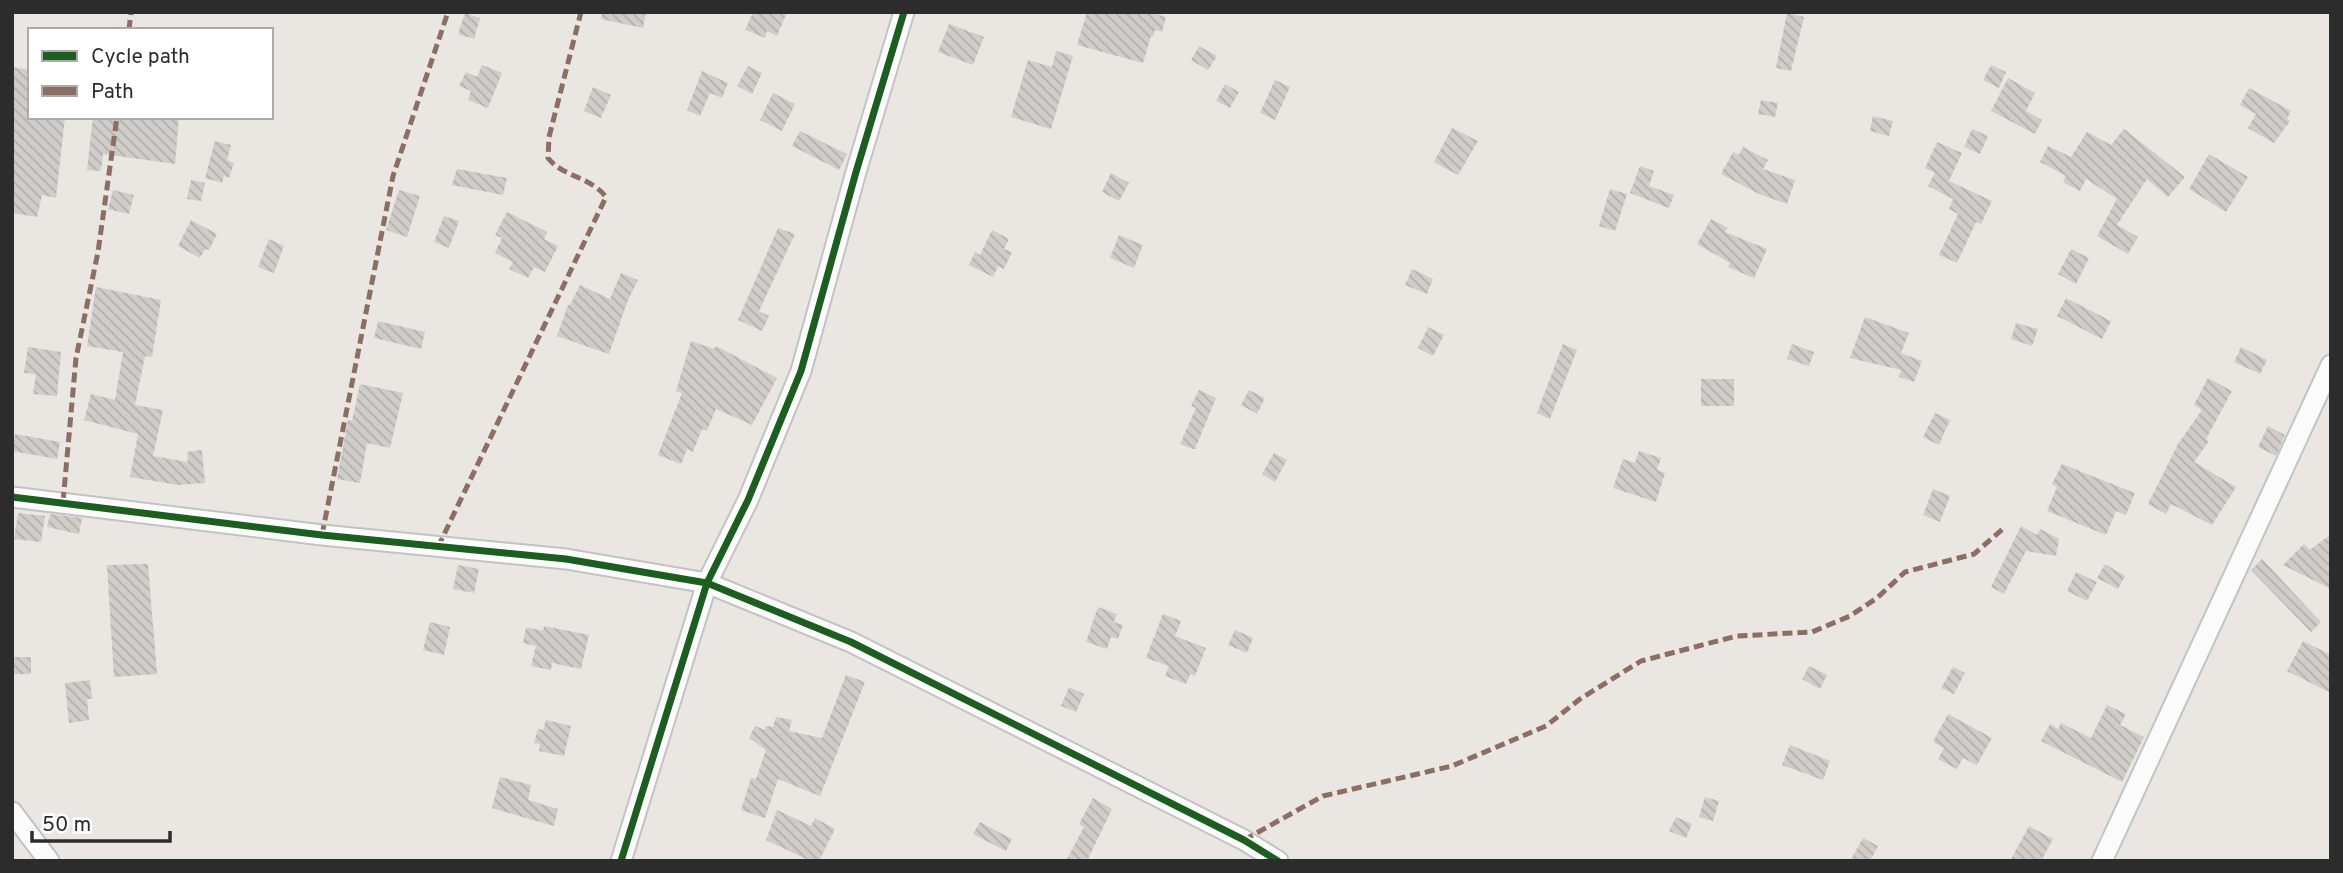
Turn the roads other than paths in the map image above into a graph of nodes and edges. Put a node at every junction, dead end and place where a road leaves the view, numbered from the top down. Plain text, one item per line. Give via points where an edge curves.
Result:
1 (904, 12) edge
2 (2331, 365) edge
3 (12, 497) edge
4 (707, 583) junction
5 (12, 812) edge
6 (50, 861) edge
7 (621, 861) edge
8 (1278, 861) edge
9 (2102, 861) edge

1 - 4 street via 801,371 748,500
2 - 9 street
3 - 4 street via 566,559
4 - 7 street
4 - 8 street via 851,642 1244,839
5 - 6 street

